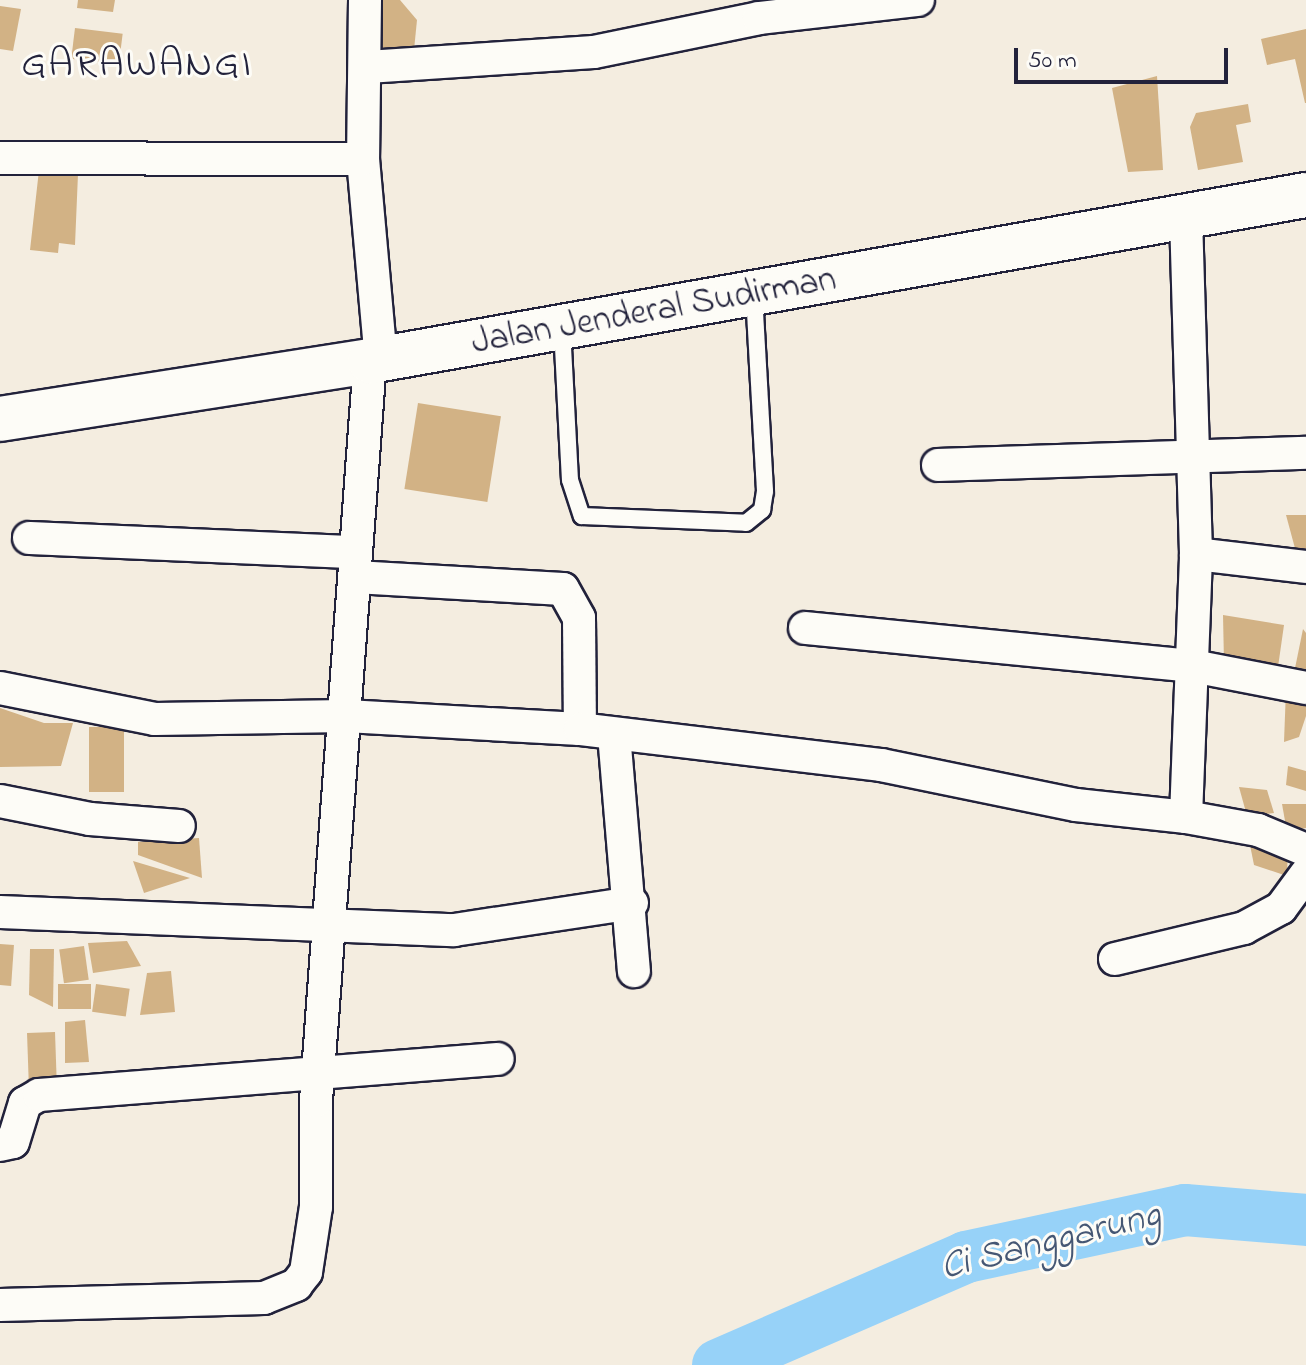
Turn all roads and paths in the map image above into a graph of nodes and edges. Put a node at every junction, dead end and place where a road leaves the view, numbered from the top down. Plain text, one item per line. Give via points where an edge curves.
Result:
1 (365, 0) edge
2 (918, 0) edge
3 (367, 67) junction
4 (0, 158) edge
5 (363, 159) junction
6 (1306, 195) edge
7 (1186, 219) junction
8 (754, 294) junction
9 (562, 327) junction
10 (376, 360) junction
11 (0, 419) edge
12 (1306, 453) edge
13 (1192, 459) junction
14 (938, 465) dead end
15 (29, 538) dead end
16 (1196, 554) junction
17 (356, 564) junction
18 (1306, 567) edge
19 (805, 628) dead end
20 (1193, 666) junction
21 (0, 688) edge
22 (1306, 688) edge
23 (346, 716) junction
24 (580, 729) junction
25 (614, 734) junction
26 (0, 801) edge
27 (1186, 817) junction
28 (179, 826) dead end
29 (1306, 850) edge
30 (1306, 874) edge
31 (632, 903) junction
32 (0, 912) edge
33 (328, 921) junction
34 (1115, 959) dead end
35 (634, 971) dead end
36 (498, 1059) dead end
37 (318, 1072) junction
38 (0, 1145) edge
39 (0, 1305) edge

1 - 3 street
2 - 3 street via 759,18 594,52
3 - 5 street
4 - 5 street
5 - 10 street
6 - 7 main road, Jalan Jenderal Sudirman
7 - 8 main road, Jalan Jenderal Sudirman
7 - 13 street
8 - 9 main road, Jalan Jenderal Sudirman
8 - 9 lane via 765,491 762,510 746,523 582,516 570,480
9 - 10 main road, Jalan Jenderal Sudirman
10 - 11 main road, Jalan Jenderal Sudirman
10 - 17 street
12 - 13 street
13 - 14 street
13 - 16 street
15 - 17 street
16 - 18 street
16 - 20 street
17 - 23 street
17 - 24 street via 563,589 579,618
19 - 20 street
20 - 22 street
20 - 27 street
21 - 23 street via 155,719
23 - 24 street
23 - 33 street
24 - 25 street
25 - 27 street via 881,765 1076,805
25 - 31 street
26 - 28 street
27 - 29 street via 1258,830
30 - 34 street via 1281,908 1244,928
31 - 33 street via 454,930
31 - 35 street
32 - 33 street
33 - 37 street
36 - 37 street
37 - 38 street via 39,1095 25,1103 13,1142
37 - 39 street via 316,1207 306,1272 296,1285 264,1298 200,1303

